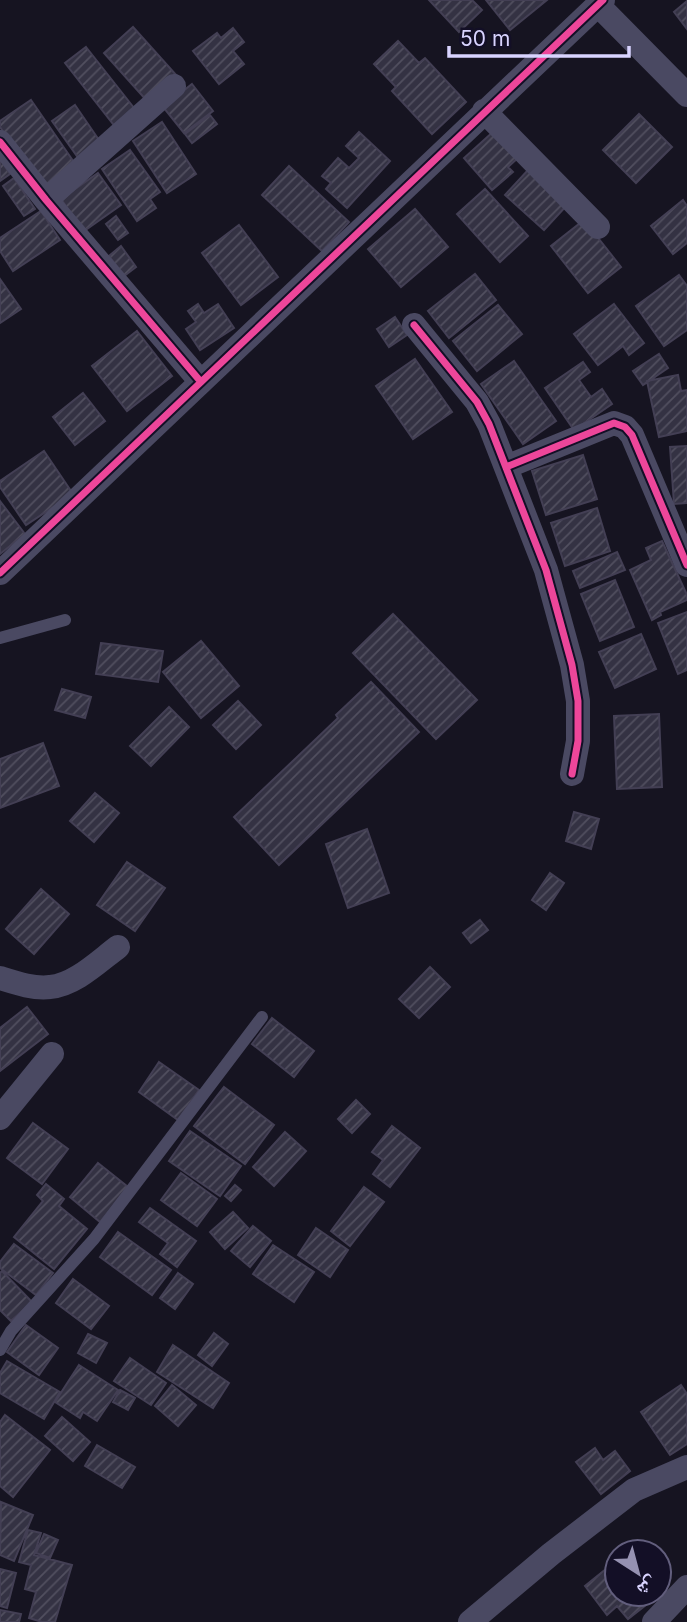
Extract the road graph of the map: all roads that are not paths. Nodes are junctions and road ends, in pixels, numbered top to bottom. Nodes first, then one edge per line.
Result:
1 (600, 3) edge
2 (174, 86) dead end
3 (687, 95) edge
4 (484, 111) junction
5 (0, 142) edge
6 (46, 200) junction
7 (598, 227) dead end
8 (414, 325) dead end
9 (201, 383) junction
10 (506, 467) junction
11 (687, 565) edge
12 (0, 573) edge
13 (65, 620) dead end
14 (0, 638) edge
15 (572, 774) dead end
16 (118, 947) dead end
17 (0, 978) edge
18 (262, 1017) dead end
19 (52, 1054) dead end
20 (0, 1118) edge
21 (0, 1350) edge
22 (687, 1467) edge
23 (687, 1587) edge
24 (470, 1622) edge
25 (654, 1622) edge

1 - 3 street
1 - 4 street
2 - 6 street
4 - 7 street
4 - 9 street
5 - 6 street
6 - 9 street
8 - 10 street
9 - 12 street
10 - 11 street
10 - 15 street
13 - 14 lane
16 - 17 street
18 - 21 lane
19 - 20 street
22 - 24 street
23 - 25 street

